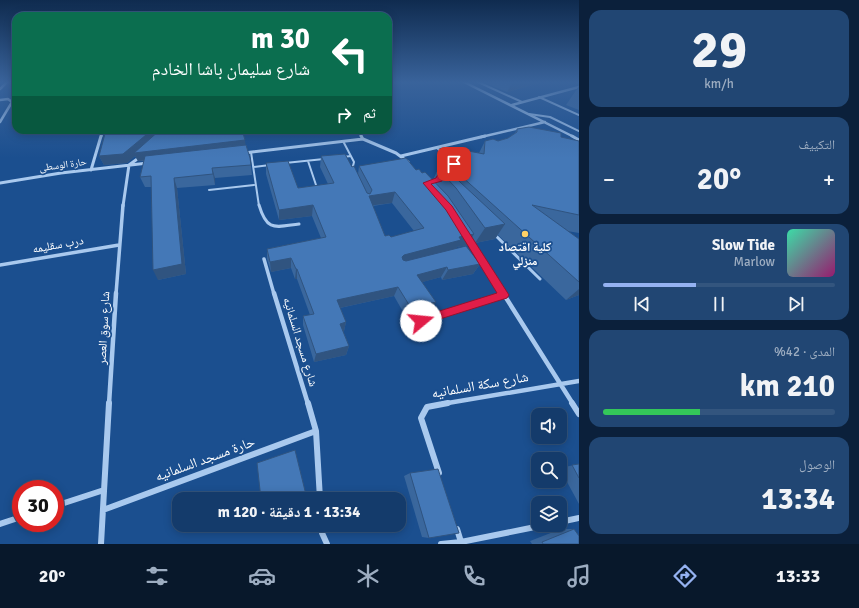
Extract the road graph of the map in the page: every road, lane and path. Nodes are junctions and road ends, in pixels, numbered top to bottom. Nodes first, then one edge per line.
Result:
1 (9, 107) edge
2 (517, 107) edge
3 (562, 107) edge
4 (529, 114) junction
5 (579, 115) edge
6 (0, 122) edge
7 (545, 122) junction
8 (579, 131) edge
9 (102, 134) edge
10 (360, 134) edge
11 (363, 139) junction
12 (579, 140) edge
13 (344, 141) junction
14 (437, 148) junction
15 (145, 152) edge
16 (251, 152) junction
17 (236, 154) edge
18 (351, 156) junction
19 (402, 156) junction
20 (330, 158) edge
21 (337, 158) edge
22 (308, 161) junction
23 (152, 163) edge
24 (276, 164) edge
25 (284, 164) edge
26 (129, 165) junction
27 (411, 165) edge
28 (253, 167) junction
29 (452, 167) edge
30 (91, 170) junction
31 (355, 177) edge
32 (0, 183) edge
33 (254, 185) junction
34 (317, 188) edge
35 (209, 190) dead end
36 (299, 224) dead end
37 (490, 231) edge
38 (466, 235) edge
39 (119, 244) junction
40 (474, 249) junction
41 (467, 251) edge
42 (264, 259) dead end
43 (0, 265) edge
44 (540, 279) dead end
45 (504, 295) junction
46 (421, 321) dead end
47 (579, 381) edge
48 (561, 384) junction
49 (579, 414) edge
50 (316, 430) junction
51 (440, 477) edge
52 (104, 490) junction
53 (320, 492) edge
54 (64, 503) edge
55 (103, 510) junction
56 (579, 518) edge
57 (12, 520) edge
58 (454, 521) edge
59 (567, 521) edge
60 (0, 524) edge
61 (531, 528) edge
62 (322, 532) edge
63 (461, 542) junction
64 (101, 544) edge
65 (327, 544) edge
66 (441, 544) edge

1 - 6 street
2 - 4 street
3 - 5 lane
4 - 7 street
4 - 8 lane
7 - 12 street
7 - 14 street
9 - 30 street
10 - 11 street
11 - 13 street
11 - 19 street
13 - 16 street
13 - 18 lane
14 - 19 street
14 - 29 lane
15 - 26 street
16 - 17 street
16 - 28 lane
18 - 21 lane
18 - 31 lane
19 - 27 street
20 - 22 lane
22 - 25 lane
22 - 34 lane
23 - 26 street, حارة الوسطى
24 - 28 lane
26 - 30 street, حارة الوسطى
26 - 39 street, شارع سوق العصر
28 - 33 lane
30 - 32 street, حارة الوسطى
33 - 35 lane
33 - 36 lane
37 - 44 lane
38 - 40 street
39 - 43 street, درب سقليمه
39 - 52 street, شارع سوق العصر
40 - 41 street
40 - 45 street
42 - 50 street, شارع مسجد السلمانيه
45 - 46 street
45 - 48 street
47 - 48 street
48 - 49 street
48 - 51 street, شارع سكة السلمانيه
50 - 53 street, شارع مسجد السلمانيه
50 - 55 street, حارة مسجد السلمانيه
52 - 54 street
52 - 55 street, شارع سوق العصر
55 - 64 street, شارع سوق العصر
56 - 59 street
57 - 60 street
58 - 63 street
61 - 63 street
62 - 65 street
63 - 66 street

